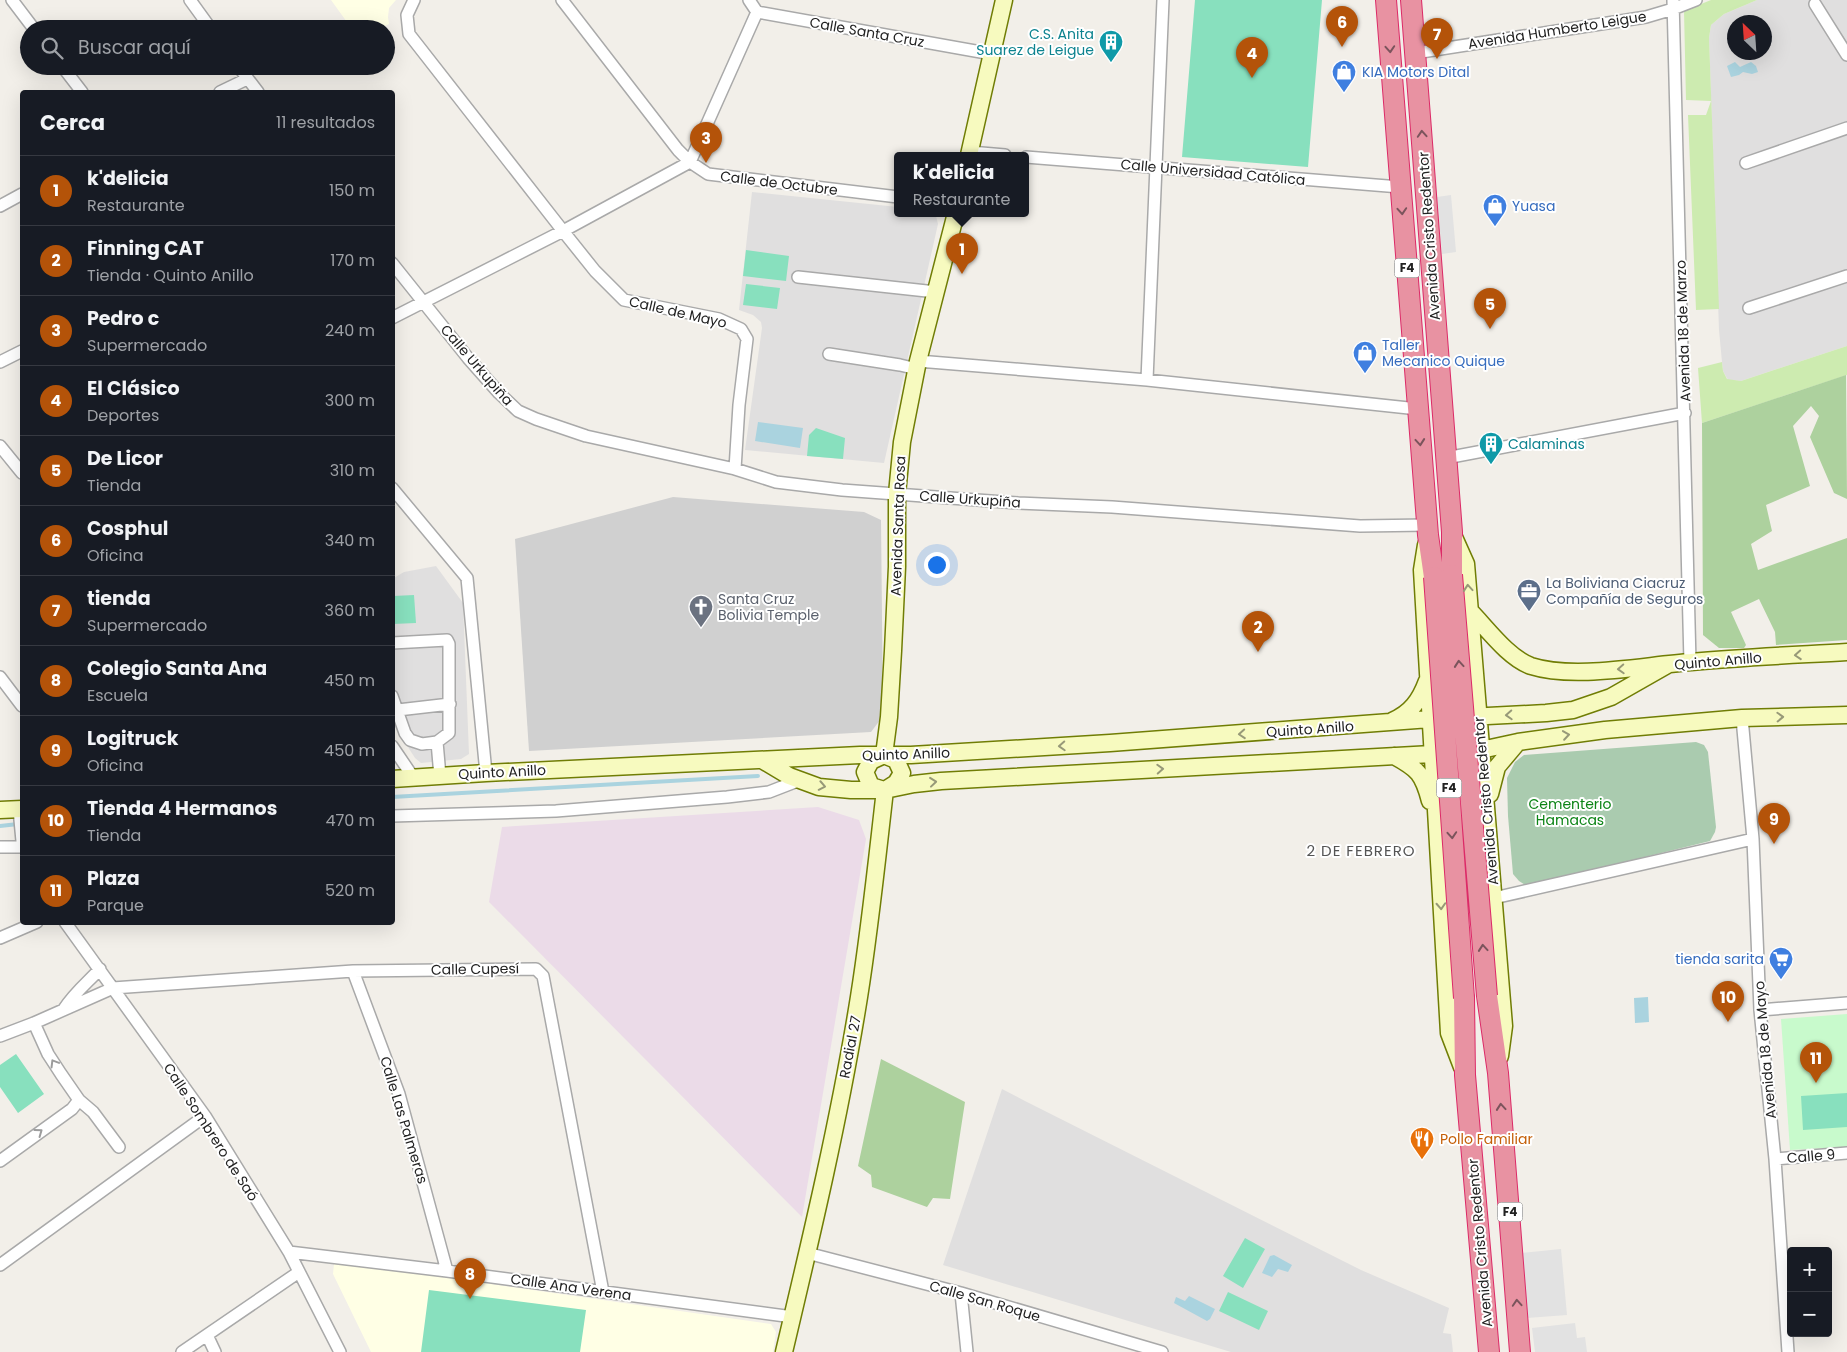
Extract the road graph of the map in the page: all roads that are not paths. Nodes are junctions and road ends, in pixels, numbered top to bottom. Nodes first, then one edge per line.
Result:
1 (12, 0) edge
2 (190, 0) edge
3 (414, 0) edge
4 (562, 0) edge
5 (749, 0) edge
6 (1004, 0) edge
7 (1163, 0) edge
8 (1386, 0) edge
9 (1412, 0) edge
10 (1696, 0) edge
11 (1815, 4) dead end
12 (1673, 5) edge
13 (757, 12) junction
14 (27, 20) edge
15 (204, 20) edge
16 (1415, 53) junction
17 (992, 54) junction
18 (1847, 55) edge
19 (69, 75) edge
20 (244, 75) edge
21 (247, 79) junction
22 (80, 90) edge
23 (224, 90) edge
24 (256, 90) edge
25 (1847, 128) edge
26 (969, 152) edge
27 (1029, 157) edge
28 (690, 162) junction
29 (1746, 164) dead end
30 (1155, 167) junction
31 (1400, 187) junction
32 (20, 195) edge
33 (894, 197) edge
34 (0, 206) edge
35 (955, 217) edge
36 (563, 231) junction
37 (395, 267) edge
38 (1847, 276) edge
39 (798, 277) dead end
40 (936, 292) junction
41 (424, 302) junction
42 (1749, 308) dead end
43 (395, 316) edge
44 (20, 352) edge
45 (829, 354) dead end
46 (0, 362) edge
47 (918, 365) junction
48 (1147, 380) junction
49 (1418, 409) junction
50 (1685, 413) junction
51 (0, 446) edge
52 (1446, 458) junction
53 (735, 469) junction
54 (20, 471) edge
55 (395, 492) edge
56 (897, 494) junction
57 (1427, 530) junction
58 (1452, 532) junction
59 (1443, 576) junction
60 (1470, 610) junction
61 (395, 643) edge
62 (1847, 652) edge
63 (1690, 662) junction
64 (1669, 664) junction
65 (1475, 671) junction
66 (1428, 676) junction
67 (0, 677) edge
68 (20, 703) edge
69 (395, 703) edge
70 (450, 704) junction
71 (398, 710) junction
72 (1847, 715) edge
73 (1479, 717) junction
74 (1742, 718) junction
75 (1430, 719) junction
76 (1389, 723) junction
77 (437, 742) junction
78 (1518, 742) junction
79 (395, 750) edge
80 (1481, 750) junction
81 (1432, 754) junction
82 (884, 755) junction
83 (1393, 756) junction
84 (762, 760) junction
85 (486, 773) junction
86 (440, 776) junction
87 (413, 777) junction
88 (395, 779) edge
89 (800, 780) junction
90 (885, 790) junction
91 (0, 810) edge
92 (20, 810) edge
93 (395, 816) edge
94 (1486, 816) junction
95 (1436, 822) junction
96 (1753, 839) junction
97 (20, 842) edge
98 (0, 847) edge
99 (1494, 898) junction
100 (30, 925) edge
101 (67, 925) edge
102 (0, 938) edge
103 (100, 969) junction
104 (353, 971) junction
105 (113, 988) junction
106 (1847, 1004) edge
107 (63, 1010) junction
108 (1760, 1010) junction
109 (34, 1023) junction
110 (0, 1036) edge
111 (1498, 1073) junction
112 (1465, 1075) junction
113 (79, 1100) junction
114 (204, 1116) junction
115 (118, 1147) dead end
116 (1847, 1153) edge
117 (1775, 1159) junction
118 (0, 1161) edge
119 (289, 1252) junction
120 (807, 1253) junction
121 (0, 1265) edge
122 (447, 1271) junction
123 (299, 1272) junction
124 (603, 1292) junction
125 (961, 1293) junction
126 (792, 1317) junction
127 (206, 1335) junction
128 (182, 1352) edge
129 (215, 1352) edge
130 (340, 1352) edge
131 (784, 1352) edge
132 (967, 1352) edge
133 (1161, 1352) edge
134 (1489, 1352) edge
135 (1520, 1352) edge
136 (1788, 1352) edge

1 - 14 street
2 - 15 street
3 - 36 street, Calle de Mayo
4 - 28 street, Calle de Octubre
5 - 13 street
6 - 17 street
7 - 30 street
8 -> 31 highway, Avenida Cristo Redentor / F4
9 - 16 highway, Avenida Cristo Redentor / F4
10 - 12 street, Avenida Humberto Leigue
11 - 18 street
12 - 16 street, Avenida Humberto Leigue
12 - 50 street, Avenida 18 de Marzo
13 - 17 street, Calle Santa Cruz
13 - 28 street
52 -> 16 highway, Avenida Cristo Redentor / F4
17 - 26 street
19 - 22 street
20 - 21 street
21 - 23 street
21 - 24 street
25 - 29 street
27 - 30 street, Calle Universidad Católica
28 - 33 street, Calle de Octubre
28 - 36 street
30 - 31 street, Calle Universidad Católica
30 - 48 street
31 -> 49 highway, Avenida Cristo Redentor / F4
32 - 34 street
35 - 40 street, Avenida Santa Rosa
36 - 41 street
36 - 53 street, Calle de Mayo
37 - 41 street, Calle Urkupiña
38 - 42 street
39 - 40 street
40 - 47 street, Avenida Santa Rosa
41 - 43 street
41 - 53 street, Calle Urkupiña
44 - 46 street
45 - 47 street
47 - 48 street
47 - 56 street, Avenida Santa Rosa
48 - 49 street
49 -> 57 highway, Avenida Cristo Redentor / F4
50 - 52 street
50 - 63 street, Avenida 18 de Marzo
51 - 54 street
52 - 58 highway, Avenida Cristo Redentor / F4
53 - 56 street, Calle Urkupiña
55 - 85 street
56 - 57 street, Calle Urkupiña
56 - 82 street, Avenida Santa Rosa
57 - 59 highway, Avenida Cristo Redentor / F4
57 - 66 street, Avenida Cristo Redentor
58 - 59 highway, Avenida Cristo Redentor / F4
60 -> 58 street, Avenida Cristo Redentor
111 -> 59 highway, Avenida Cristo Redentor / F4, bridge
59 -> 112 highway, Avenida Cristo Redentor / F4, bridge
64 -> 60 street
60 - 65 street, Avenida Cristo Redentor
61 - 70 street
62 -> 63 street, Quinto Anillo
63 - 64 street, Quinto Anillo
64 -> 73 street, Quinto Anillo
65 - 66 street
65 - 73 street, Avenida Cristo Redentor
66 - 75 street, Avenida Cristo Redentor
66 - 76 street
67 - 68 street
69 - 71 street
70 - 71 street
70 - 77 street
71 - 77 street
74 -> 72 street, Quinto Anillo
73 - 75 street, Quinto Anillo
73 - 80 street, Avenida Cristo Redentor
78 -> 74 street, Quinto Anillo
74 - 96 street, Avenida 18 de Mayo
75 - 76 street, Quinto Anillo
75 - 81 street, Avenida Cristo Redentor
76 -> 82 street, Quinto Anillo
77 - 86 street
78 - 80 street, Quinto Anillo
78 - 94 street
79 - 87 street
80 - 81 street, Quinto Anillo
80 - 94 street, Avenida Cristo Redentor
81 - 83 street, Quinto Anillo
81 - 95 street, Avenida Cristo Redentor
82 - 84 street, Quinto Anillo
82 - 90 street
82 - 90 street
90 -> 83 street, Quinto Anillo
83 - 95 street
84 - 85 street, Quinto Anillo
84 - 89 street, Quinto Anillo
85 - 86 street, Quinto Anillo
86 - 87 street, Quinto Anillo
87 - 88 street, Quinto Anillo
89 -> 90 street, Quinto Anillo
89 - 93 street
90 - 120 street, Radial 27
91 - 92 street
94 - 95 street
94 - 99 street, Avenida Cristo Redentor
95 -> 112 street, Avenida Cristo Redentor
96 - 99 street
96 - 108 street, Avenida 18 de Mayo
97 - 98 street
99 - 111 street, Avenida Cristo Redentor
100 - 102 street
101 - 103 street, Calle Sombrero de Saó
103 - 105 street, Calle Sombrero de Saó
103 - 107 street
104 - 105 street, Calle Cupesí
104 - 122 street, Calle Las Palmeras
104 - 124 street, Calle Cupesí
105 - 107 street, Calle Cupesí
105 - 114 street, Calle Sombrero de Saó
106 - 108 street
107 - 109 street, Calle Cupesí
108 - 117 street, Avenida 18 de Mayo
109 - 110 street, Calle Cupesí
113 -> 109 street
135 -> 111 highway, Avenida Cristo Redentor / F4
112 - 134 highway, Avenida Cristo Redentor / F4
113 - 115 street
118 -> 113 street
114 - 119 street, Calle Sombrero de Saó
114 - 121 street
116 - 117 street, Calle 9
117 - 136 street, Avenida 18 de Mayo
119 - 122 street, Calle Ana Verena
119 - 123 street, Calle Sombrero de Saó
120 - 125 street, Calle San Roque
120 - 126 street, Radial 27
122 - 124 street, Calle Ana Verena
123 - 127 street
123 - 130 street, Calle Sombrero de Saó
124 - 126 street, Calle Ana Verena
125 - 132 street
125 - 133 street, Calle San Roque
126 - 131 street, Radial 27
127 - 128 street
127 - 129 street

